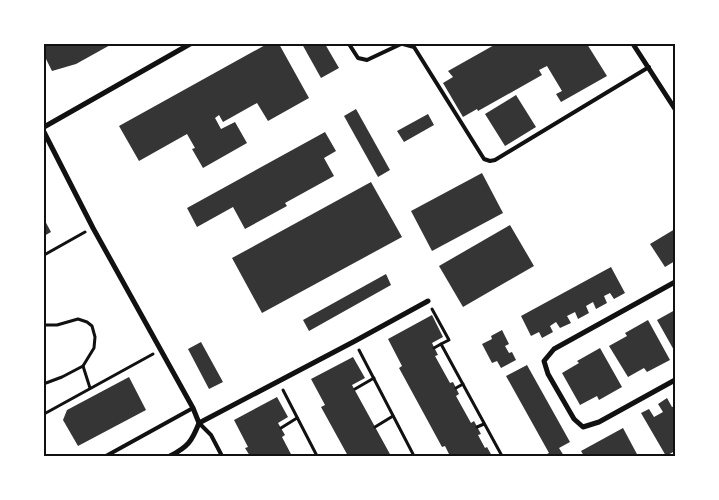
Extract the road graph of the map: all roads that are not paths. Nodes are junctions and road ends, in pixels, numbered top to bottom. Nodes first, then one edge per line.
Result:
1 (190, 44) edge
2 (350, 44) edge
3 (402, 44) edge
4 (633, 44) edge
5 (649, 67) junction
6 (675, 109) edge
7 (44, 127) edge
8 (44, 132) edge
9 (675, 282) edge
10 (428, 301) road end
11 (675, 380) edge
12 (193, 408) junction
13 (199, 423) junction
14 (106, 456) edge
15 (170, 456) edge
16 (222, 456) edge

1 - 7 street
2 - 3 lane
3 - 5 lane
4 - 5 street
5 - 6 street
8 - 12 street
9 - 11 street
10 - 13 street
12 - 13 street
12 - 14 lane
13 - 15 street
13 - 16 lane

